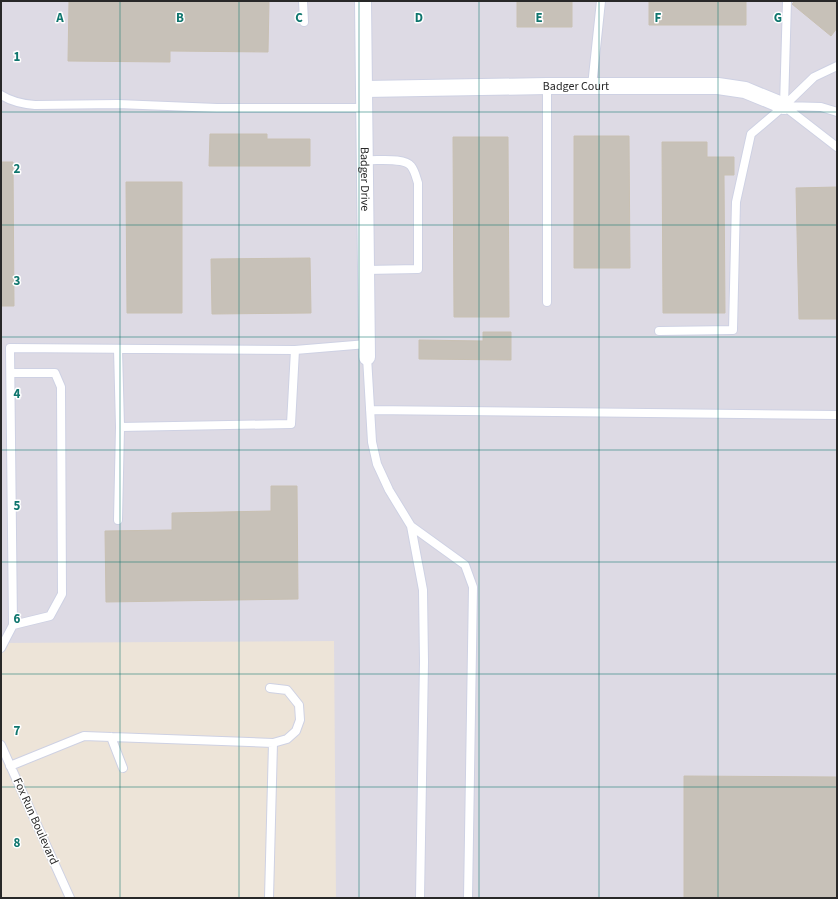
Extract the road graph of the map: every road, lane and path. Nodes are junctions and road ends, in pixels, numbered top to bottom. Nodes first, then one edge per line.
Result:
1 (303, 1) edge
2 (363, 1) edge
3 (601, 1) edge
4 (788, 1) edge
5 (304, 22) dead end
6 (837, 66) edge
7 (547, 86) junction
8 (592, 86) junction
9 (365, 89) junction
10 (1, 95) edge
11 (784, 106) junction
12 (365, 108) junction
13 (837, 112) edge
14 (837, 147) edge
15 (365, 160) junction
16 (366, 270) junction
17 (547, 302) dead end
18 (659, 331) dead end
19 (118, 349) junction
20 (295, 350) junction
21 (367, 351) junction
22 (11, 373) junction
23 (370, 410) junction
24 (837, 415) edge
25 (120, 427) junction
26 (118, 520) dead end
27 (411, 526) junction
28 (12, 625) junction
29 (1, 648) edge
30 (270, 688) dead end
31 (111, 737) junction
32 (273, 743) junction
33 (1, 745) edge
34 (10, 766) junction
35 (123, 768) dead end
36 (70, 898) edge
37 (269, 898) edge
38 (420, 898) edge
39 (468, 898) edge

1 - 5 lane
2 - 9 street, Badger Drive
3 - 8 lane
4 - 11 lane
6 - 11 lane
7 - 8 street, Badger Court
7 - 9 street, Badger Court
7 - 17 lane
8 - 11 street, Badger Court
9 - 12 street, Badger Drive
10 - 12 lane
11 - 13 lane
11 - 14 lane
11 - 18 lane
12 - 15 street, Badger Drive
15 - 16 street, Badger Drive
15 - 16 lane
16 - 21 street, Badger Drive
19 - 20 lane
19 - 22 lane
19 - 25 lane
20 - 21 lane
20 - 25 lane
21 - 23 lane
22 - 28 lane
22 - 28 lane
23 - 24 lane
23 - 27 lane
25 - 26 lane
27 - 38 lane
27 - 39 lane
28 - 29 lane
30 - 32 lane
31 - 32 lane
31 - 34 lane
31 - 35 lane
32 - 37 lane
33 - 34 lane, Fox Run Boulevard
34 - 36 lane, Fox Run Boulevard

